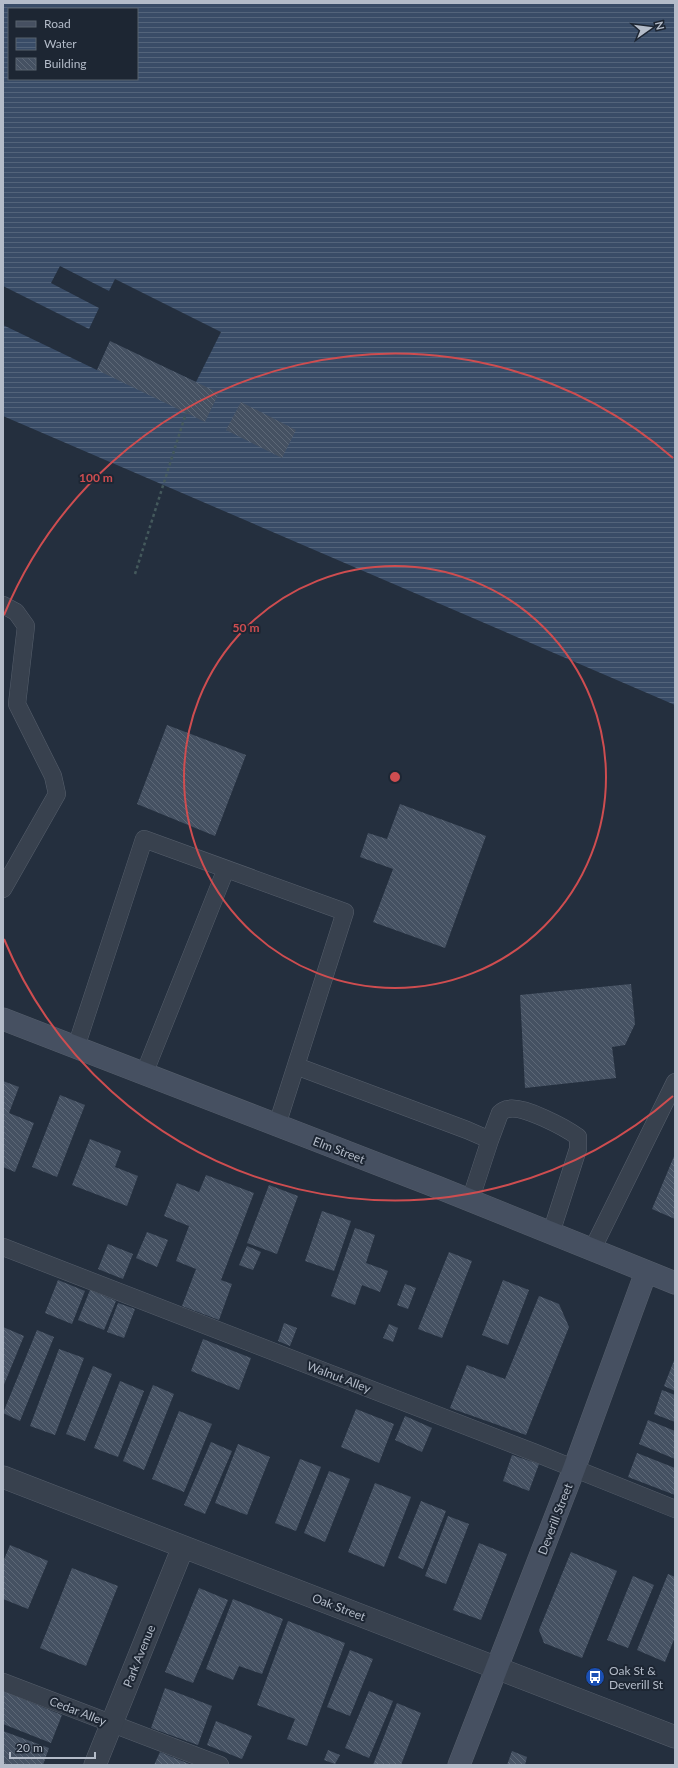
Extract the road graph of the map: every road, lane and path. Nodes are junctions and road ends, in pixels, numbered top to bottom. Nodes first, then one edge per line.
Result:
1 (186, 413) dead end
2 (135, 574) dead end
3 (3, 606) edge
4 (226, 869) junction
5 (3, 889) edge
6 (3, 1019) edge
7 (76, 1047) junction
8 (296, 1066) junction
9 (144, 1074) junction
10 (675, 1082) edge
11 (277, 1125) junction
12 (490, 1140) junction
13 (470, 1201) junction
14 (551, 1233) junction
15 (3, 1247) edge
16 (592, 1250) junction
17 (646, 1272) junction
18 (675, 1283) edge
19 (574, 1469) junction
20 (3, 1477) edge
21 (675, 1510) edge
22 (183, 1547) junction
23 (497, 1669) junction
24 (3, 1682) edge
25 (111, 1723) junction
26 (675, 1736) edge
27 (95, 1765) edge
28 (220, 1765) edge
29 (459, 1765) edge

1 - 2 path
3 - 5 lane
4 - 7 lane
4 - 8 lane
4 - 9 lane
6 - 7 main road, Elm Street
7 - 9 main road, Elm Street
8 - 11 lane
8 - 12 lane
9 - 11 main road, Elm Street
10 - 16 lane
11 - 13 main road, Elm Street
12 - 13 lane
12 - 14 lane
13 - 14 main road, Elm Street
14 - 16 main road, Elm Street
15 - 19 lane, Walnut Alley
16 - 17 main road, Elm Street
17 - 18 main road, Elm Street
17 - 19 main road, Deverill Street
19 - 21 lane, Walnut Alley
19 - 23 main road, Deverill Street
20 - 22 street, Oak Street
22 - 23 street, Oak Street
22 - 25 street, Park Avenue
23 - 26 street, Oak Street
23 - 29 main road, Deverill Street
24 - 25 lane, Cedar Alley
25 - 27 street, Park Avenue
25 - 28 lane, Cedar Alley

